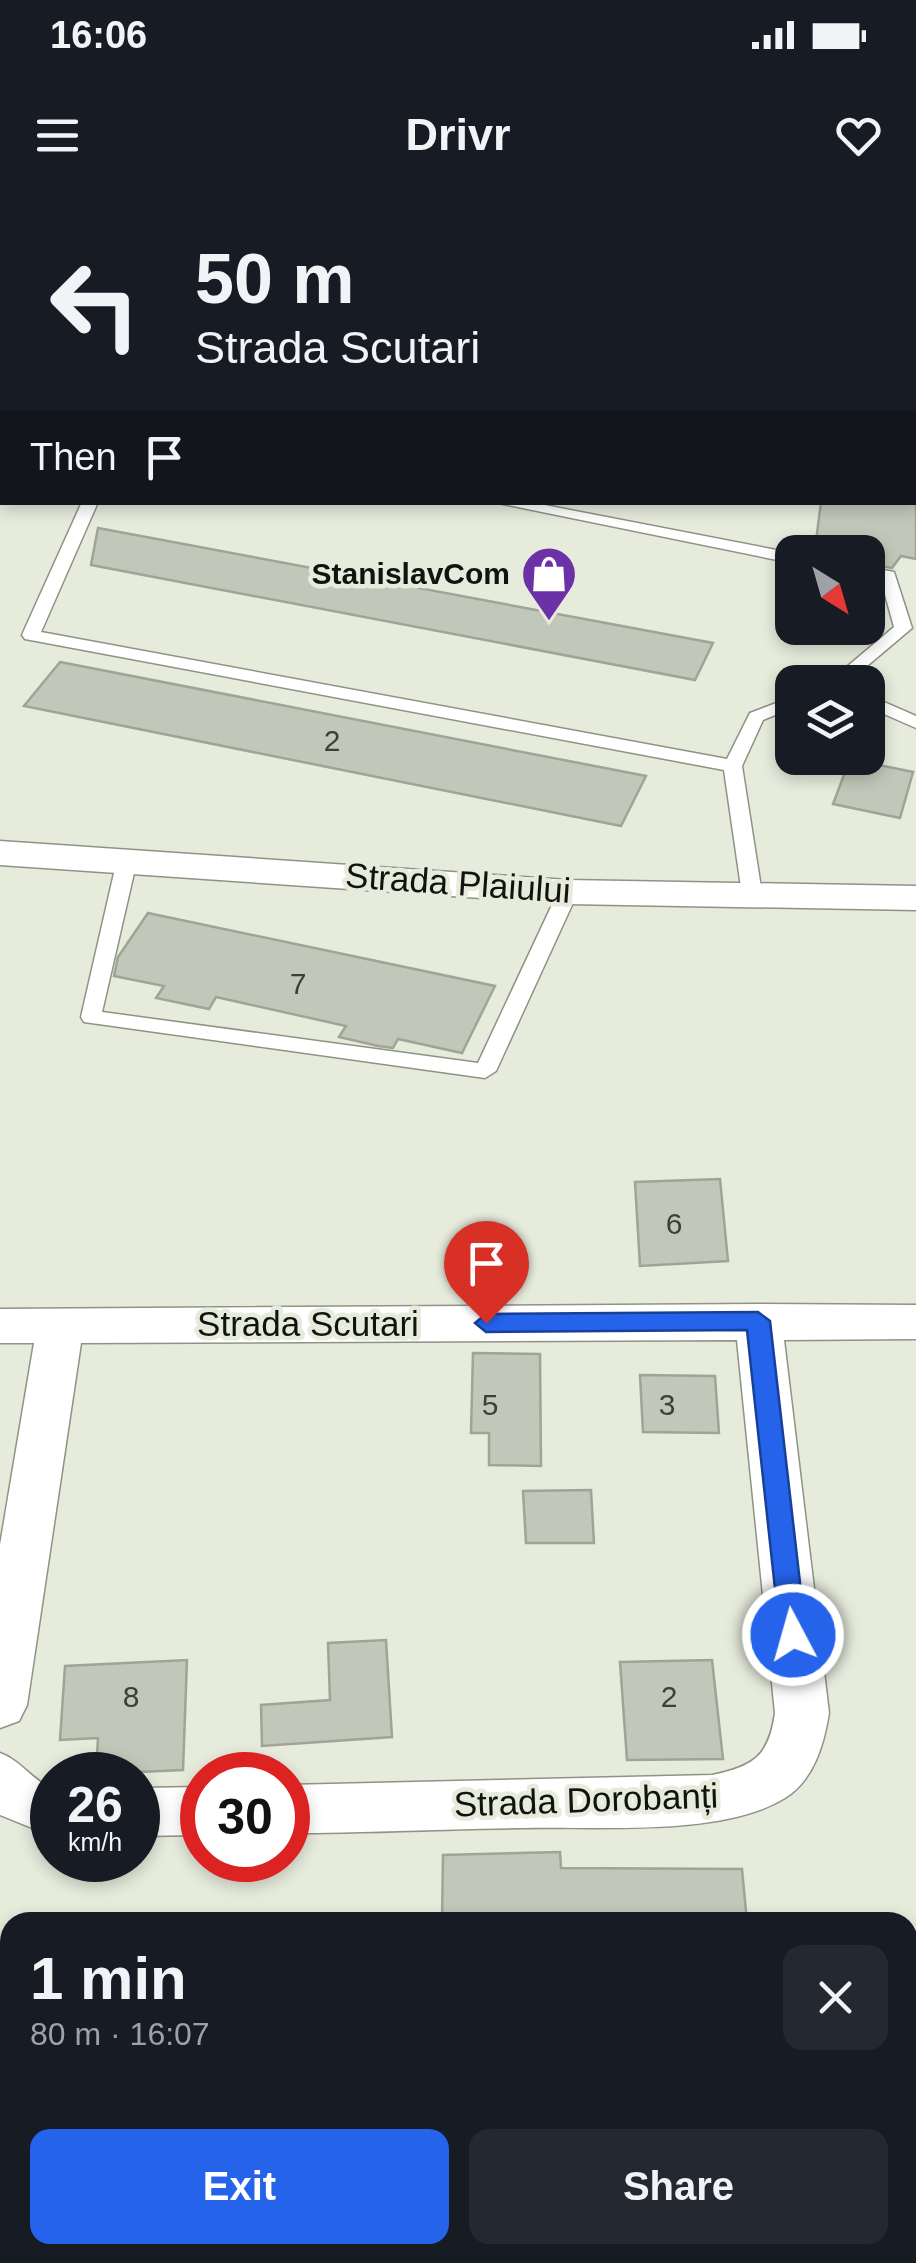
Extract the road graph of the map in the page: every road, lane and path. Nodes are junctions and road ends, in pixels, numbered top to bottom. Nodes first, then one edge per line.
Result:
1 (89, 505) edge
2 (517, 505) edge
3 (775, 555) edge
4 (885, 575) edge
5 (885, 643) edge
6 (883, 645) edge
7 (858, 665) edge
8 (885, 708) edge
9 (775, 709) edge
10 (916, 724) edge
11 (734, 766) junction
12 (0, 853) edge
13 (127, 860) junction
14 (568, 892) junction
15 (752, 894) junction
16 (916, 898) edge
17 (758, 1321) junction
18 (916, 1322) edge
19 (60, 1325) junction
20 (0, 1326) edge
21 (0, 1705) edge
22 (0, 1776) edge
23 (30, 1805) edge
24 (310, 1808) edge

1 - 11 lane
2 - 3 lane
4 - 5 lane
6 - 7 lane
8 - 10 lane
9 - 11 lane
11 - 15 lane
12 - 13 street, Strada Plaiului
13 - 14 street, Strada Plaiului
13 - 14 lane
14 - 15 street, Strada Plaiului
15 - 16 street, Strada Plaiului
17 - 18 street, Strada Scutari
17 - 19 street, Strada Scutari
17 - 24 street, Strada Dorobanți
19 - 20 street, Strada Scutari
19 - 21 street
22 - 23 street

